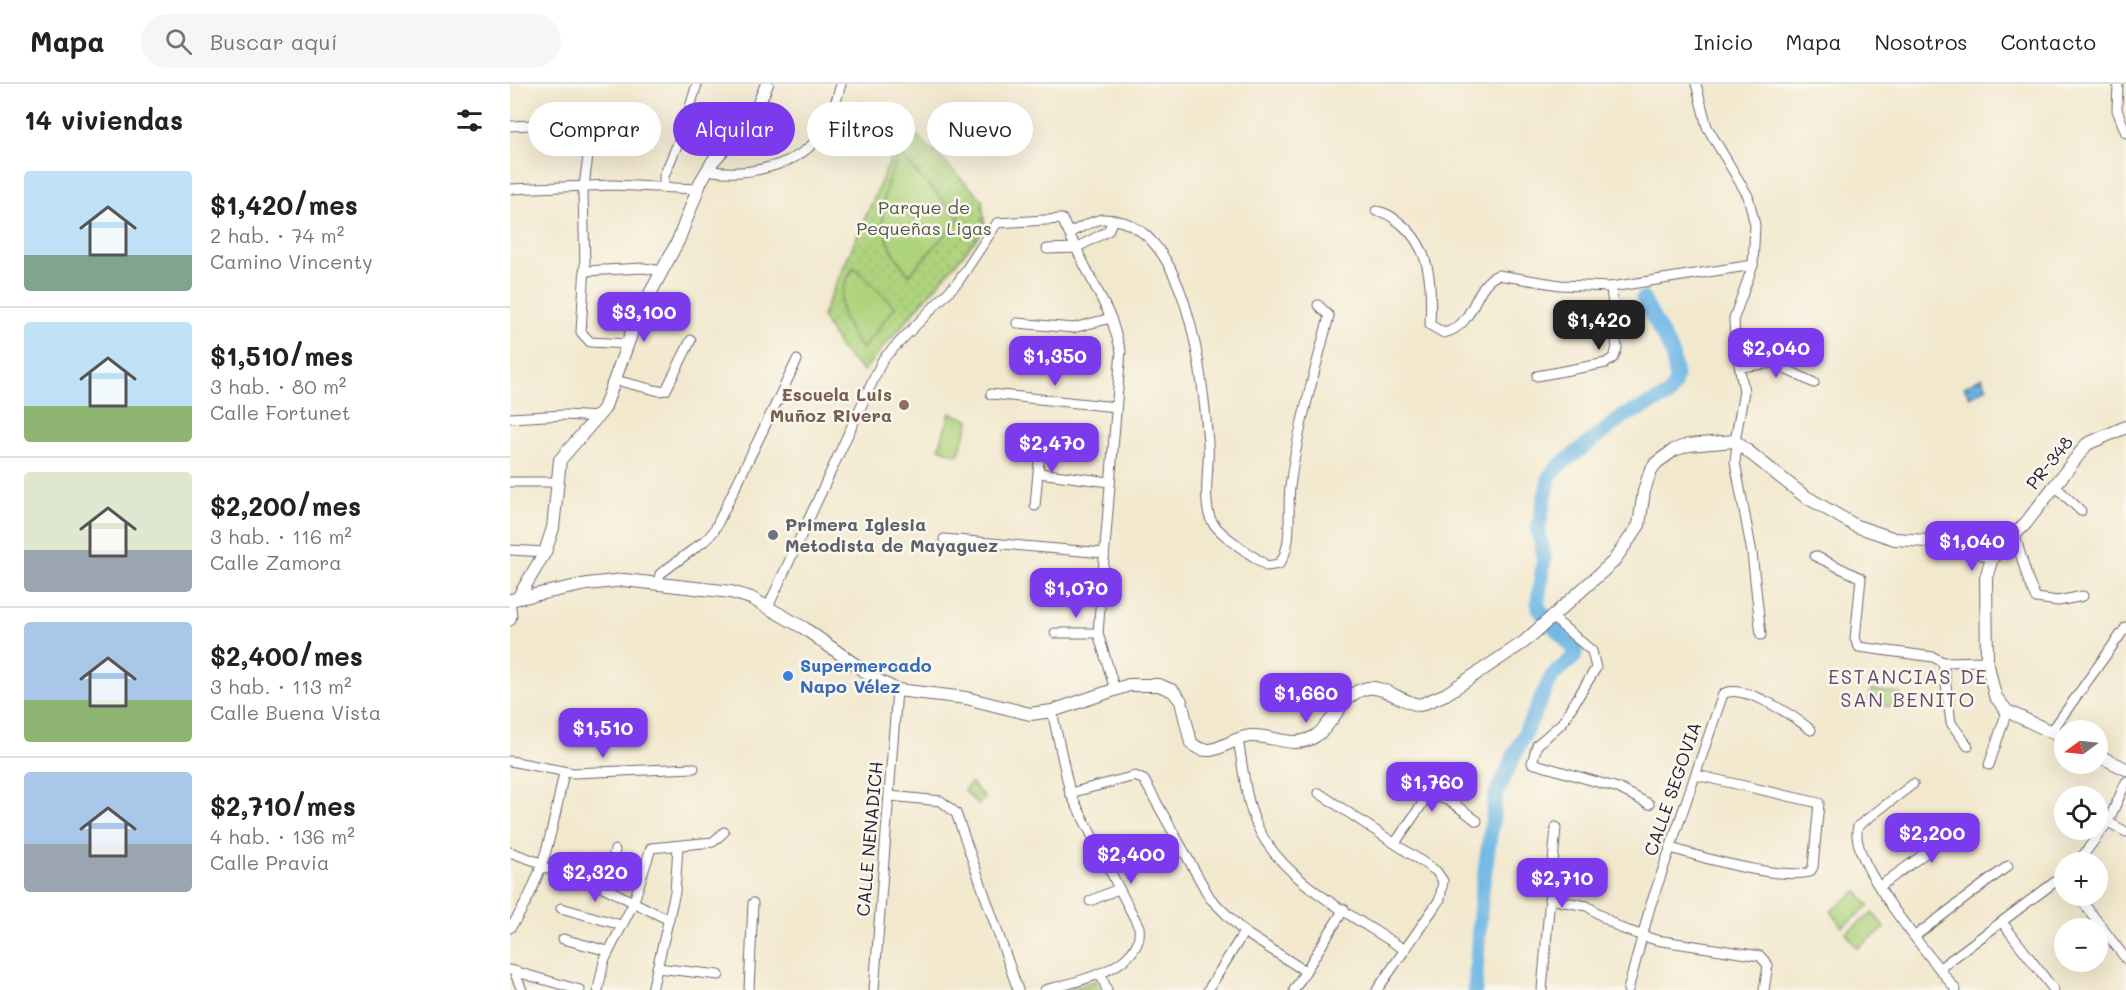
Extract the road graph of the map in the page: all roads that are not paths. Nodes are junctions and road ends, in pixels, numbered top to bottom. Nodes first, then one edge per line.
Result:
1 (697, 84) edge
2 (767, 84) edge
3 (841, 84) edge
4 (1696, 84) edge
5 (2118, 84) edge
6 (528, 125) edge
7 (510, 126) edge
8 (2126, 133) edge
9 (588, 156) edge
10 (708, 170) junction
11 (664, 186) junction
12 (584, 187) junction
13 (510, 189) edge
14 (697, 189) junction
15 (1376, 211) dead end
16 (1112, 222) junction
17 (1069, 233) junction
18 (1076, 248) junction
19 (1047, 249) dead end
20 (1753, 265) junction
21 (584, 271) junction
22 (662, 271) junction
23 (1611, 287) junction
24 (1318, 305) dead end
25 (1111, 318) junction
26 (1017, 323) dead end
27 (691, 340) dead end
28 (628, 344) junction
29 (797, 360) dead end
30 (1740, 366) junction
31 (1537, 376) dead end
32 (615, 380) junction
33 (1814, 383) dead end
34 (991, 394) dead end
35 (1116, 407) junction
36 (599, 417) junction
37 (510, 418) edge
38 (2126, 427) edge
39 (1041, 439) dead end
40 (1736, 442) junction
41 (1039, 473) junction
42 (510, 482) edge
43 (556, 482) junction
44 (1110, 482) junction
45 (2055, 486) junction
46 (1035, 506) dead end
47 (2081, 511) dead end
48 (2015, 536) junction
49 (944, 539) dead end
50 (510, 550) edge
51 (545, 552) junction
52 (1104, 553) junction
53 (1815, 556) dead end
54 (1992, 558) junction
55 (658, 582) junction
56 (2084, 596) dead end
57 (514, 599) edge
58 (768, 607) junction
59 (1553, 618) junction
60 (510, 621) edge
61 (2126, 627) edge
62 (1055, 633) dead end
63 (1098, 633) junction
64 (1761, 635) dead end
65 (1987, 661) junction
66 (1943, 663) junction
67 (897, 690) junction
68 (1115, 690) junction
69 (1052, 711) junction
70 (2007, 711) junction
71 (1811, 730) dead end
72 (2051, 732) junction
73 (2054, 733) edge
74 (1238, 740) junction
75 (1968, 746) dead end
76 (2108, 760) edge
77 (510, 762) edge
78 (1989, 765) dead end
79 (694, 768) dead end
80 (2126, 769) edge
81 (564, 772) junction
82 (1696, 775) junction
83 (2126, 782) edge
84 (1913, 784) dead end
85 (1070, 793) junction
86 (1319, 793) dead end
87 (890, 796) junction
88 (1649, 804) dead end
89 (1972, 819) dead end
90 (1478, 821) dead end
91 (2108, 822) joint
92 (1556, 826) dead end
93 (724, 832) dead end
94 (2126, 832) edge
95 (1395, 843) junction
96 (678, 847) junction
97 (1671, 848) junction
98 (615, 850) dead end
99 (510, 852) edge
100 (540, 865) junction
101 (2008, 866) dead end
102 (2054, 883) edge
103 (1879, 887) junction
104 (604, 888) junction
105 (1118, 889) junction
106 (1549, 899) junction
107 (1090, 901) dead end
108 (753, 903) dead end
109 (633, 904) junction
110 (2086, 906) edge
111 (561, 908) dead end
112 (1344, 909) junction
113 (669, 920) junction
114 (2002, 922) junction
115 (621, 925) junction
116 (510, 928) edge
117 (1244, 932) junction
118 (1641, 936) junction
119 (1915, 936) junction
120 (563, 939) dead end
121 (1405, 950) junction
122 (608, 951) junction
123 (2126, 959) edge
124 (657, 968) junction
125 (1940, 968) junction
126 (512, 970) edge
127 (1305, 971) junction
128 (1100, 973) junction
129 (719, 975) dead end
130 (522, 990) edge
131 (580, 990) edge
132 (598, 990) edge
133 (652, 990) edge
134 (748, 990) edge
135 (874, 990) edge
136 (1018, 990) edge
137 (1045, 990) edge
138 (1107, 990) edge
139 (1208, 990) edge
140 (1294, 990) edge
141 (1377, 990) edge
142 (1542, 990) edge
143 (1628, 990) edge
144 (1764, 990) edge
145 (1956, 990) edge
146 (2054, 990) edge

1 - 11 street
2 - 10 street
3 - 10 street
4 - 20 street
5 - 8 street
6 - 7 street
9 - 12 street
10 - 14 street
11 - 12 street
11 - 14 street
12 - 13 street
12 - 21 street
14 - 22 street
15 - 23 street
16 - 17 street
16 - 18 street
16 - 24 street
17 - 18 street
17 - 58 street
18 - 19 street
18 - 25 street
20 - 23 street
20 - 30 street
21 - 22 street
21 - 28 street
22 - 28 street
23 - 31 street
25 - 26 street
25 - 35 street
27 - 32 street
28 - 32 street
29 - 55 street
30 - 33 street
30 - 40 street
32 - 36 street
34 - 35 street
35 - 44 street
36 - 37 street
36 - 43 street
38 - 45 street, PR-348 / PR-348
39 - 41 street
40 - 54 street
40 - 59 street
40 - 64 street
41 - 44 street
41 - 46 street
42 - 43 street
43 - 51 street
44 - 52 street
45 - 47 street
45 - 48 street, PR-348 / PR-348
48 - 54 street, PR-348 / PR-348
48 - 56 street
49 - 52 street
50 - 51 street
51 - 57 street
52 - 63 street
53 - 66 street
54 - 65 street
55 - 57 street
55 - 58 street
57 - 60 street
58 - 67 street
59 - 74 street
59 - 88 street
61 - 72 street
62 - 63 street
63 - 68 street
65 - 66 street
65 - 70 street
66 - 75 street
67 - 69 street
67 - 87 street, CALLE NENADICH
68 - 69 street
68 - 74 street
69 - 85 street
70 - 72 street
70 - 78 street
71 - 82 street, CALLE SEGOVIA
72 - 73 street
74 - 112 street
76 - 80 street
77 - 81 street
79 - 81 street
81 - 100 street
82 - 97 street, CALLE SEGOVIA
82 - 97 street
83 - 91 street
84 - 103 street
85 - 105 street
85 - 117 street
86 - 95 street
87 - 135 street, CALLE NENADICH
87 - 136 street
89 - 103 street
90 - 95 street
91 - 94 street
92 - 106 street
93 - 96 street
95 - 121 street
96 - 109 street
96 - 113 street
97 - 118 street, CALLE SEGOVIA
98 - 104 street
99 - 100 street
100 - 104 street
100 - 116 street
101 - 119 street
102 - 114 street
103 - 119 street
104 - 109 street
105 - 107 street
105 - 128 street
106 - 118 street
106 - 142 street
108 - 134 street
109 - 113 street
109 - 115 street
110 - 123 street
111 - 115 street
112 - 121 street
112 - 127 street
113 - 124 street
114 - 125 street
114 - 146 street
115 - 122 street
117 - 127 street
117 - 139 street
118 - 143 street, CALLE SEGOVIA
118 - 144 street
119 - 125 street
120 - 122 street
121 - 141 street
122 - 132 street
124 - 129 street
124 - 133 street
125 - 145 street
126 - 130 street
126 - 131 street
127 - 140 street
128 - 137 street
128 - 138 street

